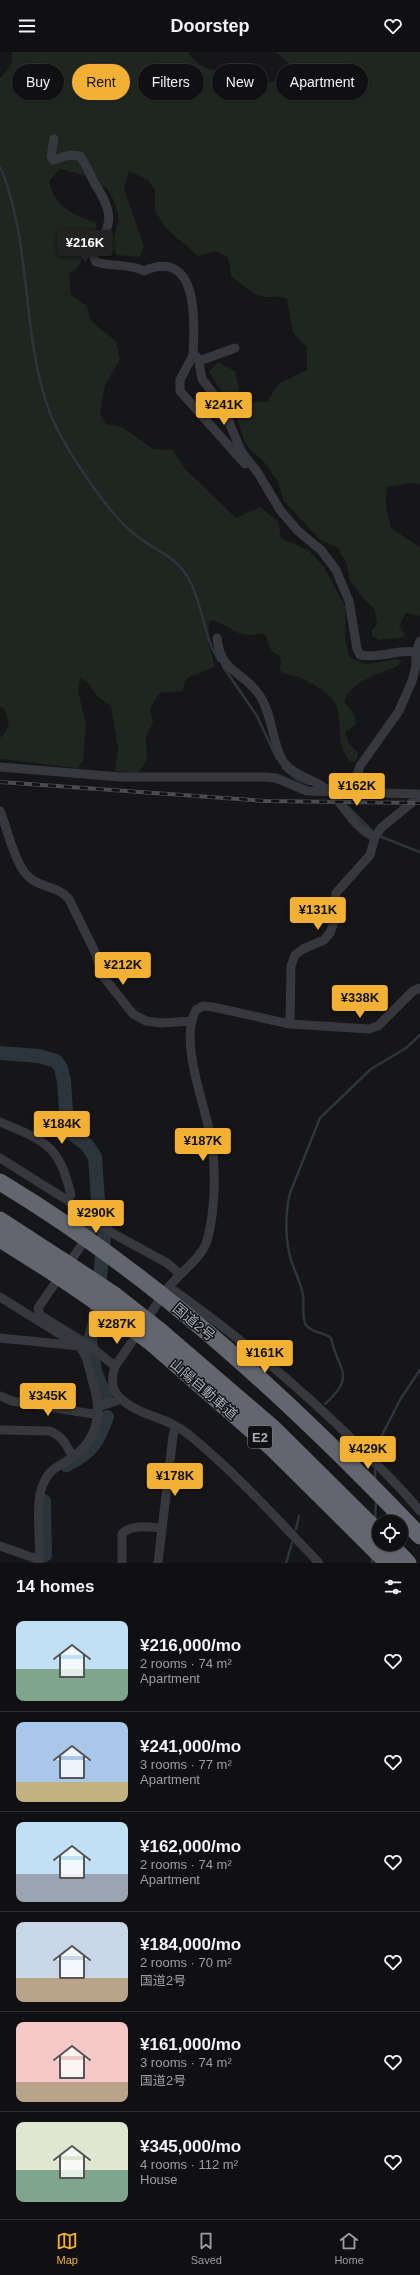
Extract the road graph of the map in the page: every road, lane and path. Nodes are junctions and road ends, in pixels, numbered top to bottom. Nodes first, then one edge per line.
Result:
1 (54, 139) dead end
2 (235, 348) dead end
3 (192, 355) junction
4 (202, 360) junction
5 (266, 485) junction
6 (216, 638) dead end
7 (420, 641) edge
8 (416, 652) junction
9 (0, 767) edge
10 (330, 791) junction
11 (351, 793) junction
12 (420, 795) edge
13 (0, 811) edge
14 (375, 837) junction
15 (419, 988) edge
16 (192, 1021) junction
17 (290, 1024) junction
18 (0, 1122) edge
19 (0, 1158) edge
20 (0, 1182) edge
21 (67, 1200) junction
22 (81, 1210) junction
23 (0, 1220) edge
24 (0, 1239) edge
25 (98, 1246) junction
26 (59, 1267) junction
27 (180, 1274) junction
28 (166, 1292) junction
29 (0, 1297) edge
30 (48, 1323) junction
31 (0, 1338) edge
32 (156, 1338) junction
33 (42, 1343) junction
34 (70, 1344) junction
35 (115, 1366) junction
36 (0, 1396) edge
37 (119, 1397) junction
38 (98, 1412) junction
39 (176, 1426) junction
40 (0, 1430) edge
41 (73, 1457) junction
42 (420, 1511) edge
43 (372, 1526) edge
44 (161, 1528) junction
45 (420, 1536) edge
46 (0, 1546) edge
47 (397, 1551) edge
48 (40, 1561) edge
49 (122, 1563) edge
50 (158, 1563) edge
51 (319, 1563) edge
52 (388, 1563) edge
53 (408, 1563) edge

1 - 3 street
2 - 4 street
3 - 4 street
3 - 5 street
4 - 5 street
5 - 8 street
6 - 10 street
7 - 8 street
8 - 11 street
9 - 10 street
10 - 11 street
10 - 14 street
11 - 12 street
12 - 14 street
13 - 16 street
14 - 17 street
15 - 17 street
16 - 17 street
16 - 27 street
18 - 21 street
19 - 21 street
20 - 25 highway, 国道2号
21 - 22 street
22 - 25 street
22 - 27 street
23 - 26 highway, 山陽自動車道 / E2
24 - 26 highway, 山陽自動車道 / E2
25 - 28 highway, 国道2号
25 - 30 street
26 - 32 highway, 山陽自動車道 / E2, bridge
27 - 28 street
28 - 35 street
28 - 42 street
28 - 45 highway, 国道2号
29 - 30 street
30 - 33 street
30 - 34 street
30 - 35 street
31 - 33 street
32 - 43 highway, 山陽自動車道 / E2
32 - 52 highway, 山陽自動車道 / E2
33 - 34 street
34 - 38 street
35 - 37 street
36 - 38 street
37 - 38 street
37 - 39 street
38 - 41 street
39 - 44 street
39 - 51 street
40 - 41 street
41 - 48 street
44 - 49 street
44 - 50 street
46 - 48 street
47 - 53 highway

